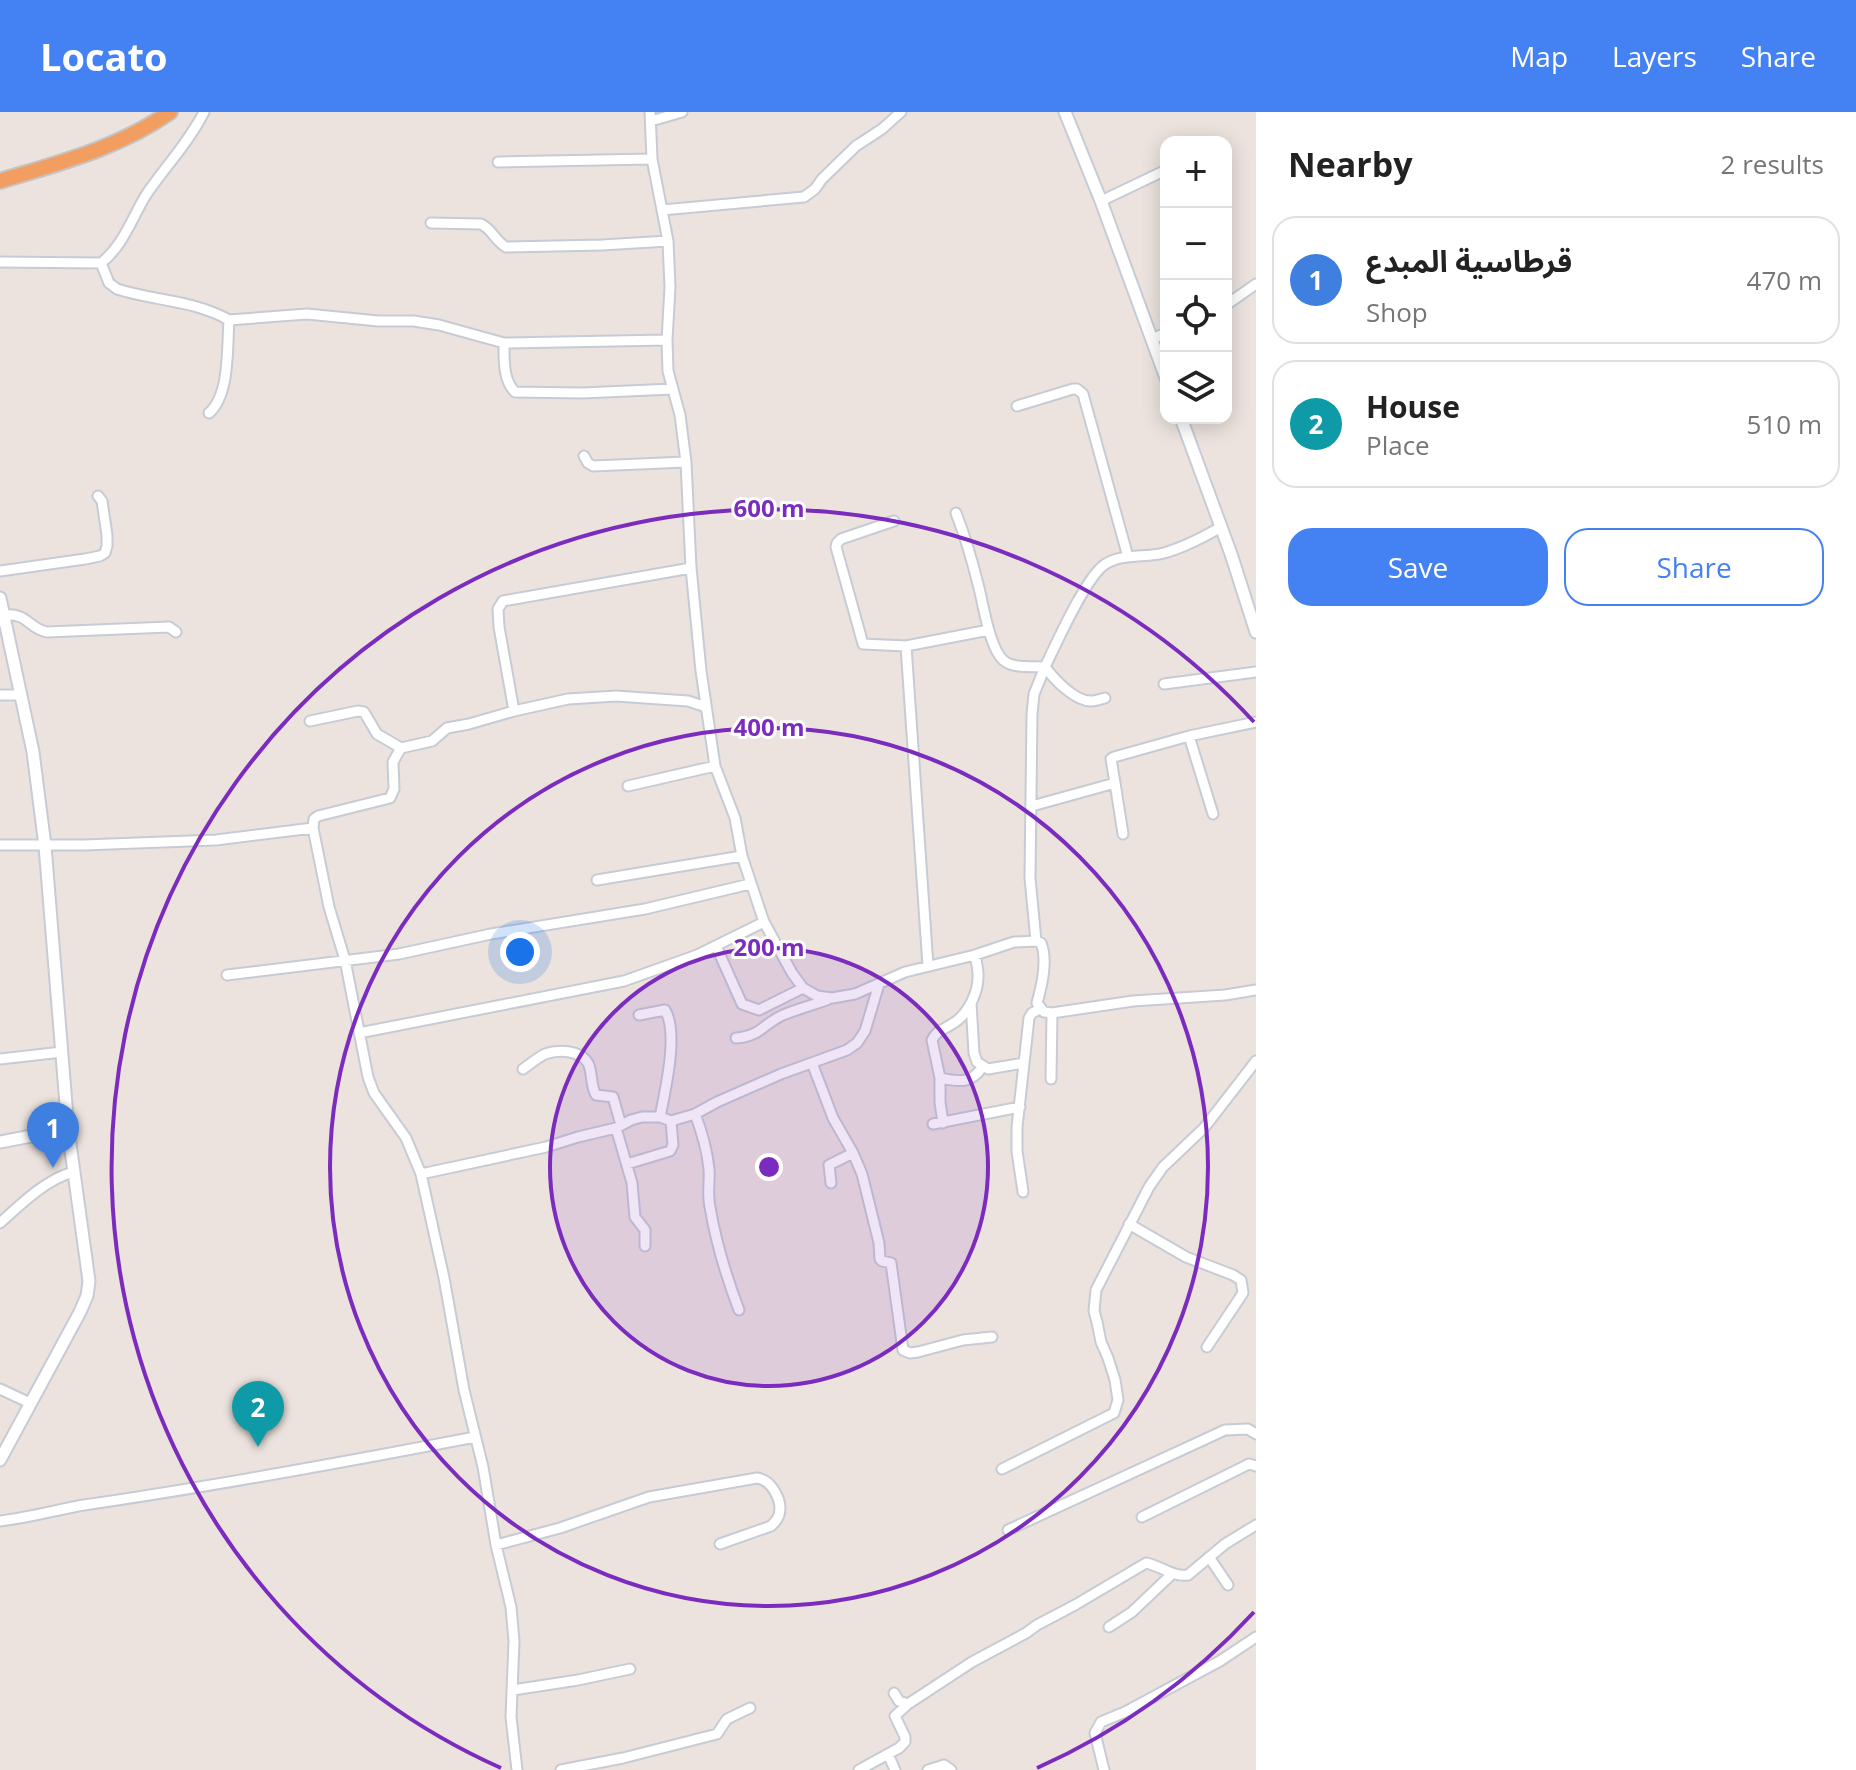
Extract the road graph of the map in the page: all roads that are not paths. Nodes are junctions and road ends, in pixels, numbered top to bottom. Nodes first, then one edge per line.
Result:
1 (170, 112) edge
2 (204, 112) edge
3 (682, 112) edge
4 (901, 112) edge
5 (1065, 112) edge
6 (650, 116) edge
7 (652, 159) junction
8 (498, 162) dead end
9 (1160, 173) edge
10 (0, 181) edge
11 (1101, 201) junction
12 (662, 210) junction
13 (431, 223) dead end
14 (668, 241) junction
15 (0, 262) edge
16 (101, 263) junction
17 (1256, 284) edge
18 (1232, 301) edge
19 (229, 320) junction
20 (1160, 336) edge
21 (1152, 339) junction
22 (667, 340) junction
23 (504, 343) junction
24 (1160, 361) edge
25 (673, 389) junction
26 (1017, 406) dead end
27 (209, 413) dead end
28 (1183, 424) edge
29 (584, 456) dead end
30 (686, 462) junction
31 (98, 496) dead end
32 (956, 513) dead end
33 (894, 521) dead end
34 (1221, 527) junction
35 (1128, 557) junction
36 (691, 568) junction
37 (0, 571) edge
38 (0, 598) edge
39 (1252, 601) edge
40 (4, 615) junction
41 (989, 630) junction
42 (176, 632) dead end
43 (1256, 632) edge
44 (906, 646) junction
45 (5, 649) edge
46 (1045, 667) junction
47 (1256, 672) edge
48 (1164, 684) dead end
49 (0, 695) edge
50 (21, 695) junction
51 (1105, 698) dead end
52 (706, 707) junction
53 (514, 711) junction
54 (310, 721) dead end
55 (1256, 722) edge
56 (1189, 736) junction
57 (401, 748) junction
58 (715, 766) junction
59 (1115, 783) junction
60 (628, 786) dead end
61 (1032, 806) junction
62 (1213, 814) dead end
63 (313, 828) junction
64 (1123, 834) dead end
65 (0, 845) edge
66 (45, 846) junction
67 (742, 856) junction
68 (597, 880) dead end
69 (750, 884) junction
70 (764, 922) junction
71 (1036, 941) junction
72 (716, 946) junction
73 (975, 955) junction
74 (345, 960) junction
75 (928, 966) junction
76 (227, 975) dead end
77 (879, 984) junction
78 (803, 988) junction
79 (1256, 990) edge
80 (832, 998) junction
81 (971, 1003) junction
82 (1040, 1009) junction
83 (759, 1010) junction
84 (1052, 1013) junction
85 (639, 1015) dead end
86 (772, 1021) junction
87 (359, 1033) junction
88 (736, 1038) dead end
89 (62, 1052) junction
90 (0, 1059) edge
91 (1256, 1061) edge
92 (812, 1063) junction
93 (1024, 1063) junction
94 (983, 1066) junction
95 (523, 1069) dead end
96 (940, 1078) junction
97 (1051, 1079) dead end
98 (1020, 1107) junction
99 (695, 1114) junction
100 (660, 1117) junction
101 (671, 1121) junction
102 (618, 1127) junction
103 (68, 1129) junction
104 (0, 1142) edge
105 (853, 1153) junction
106 (627, 1164) junction
107 (73, 1172) junction
108 (421, 1174) junction
109 (831, 1183) dead end
110 (1023, 1192) dead end
111 (0, 1223) edge
112 (1129, 1224) junction
113 (645, 1246) dead end
114 (739, 1310) dead end
115 (992, 1337) dead end
116 (1207, 1347) dead end
117 (0, 1389) edge
118 (30, 1403) junction
119 (1256, 1434) edge
120 (475, 1437) junction
121 (0, 1460) edge
122 (1256, 1466) edge
123 (1002, 1469) dead end
124 (1142, 1517) dead end
125 (0, 1521) edge
126 (1256, 1525) edge
127 (1008, 1530) dead end
128 (720, 1544) dead end
129 (496, 1545) junction
130 (1209, 1557) junction
131 (1172, 1574) junction
132 (1228, 1585) dead end
133 (1109, 1627) dead end
134 (1256, 1637) edge
135 (630, 1669) dead end
136 (513, 1690) junction
137 (894, 1693) dead end
138 (908, 1704) junction
139 (750, 1708) dead end
140 (888, 1754) junction
141 (517, 1770) edge
142 (561, 1770) edge
143 (859, 1770) edge
144 (895, 1770) edge
145 (928, 1770) edge
146 (951, 1770) edge
147 (1104, 1770) edge

1 - 10 highway
2 - 16 street
3 - 6 street
4 - 12 street
5 - 11 street
6 - 7 street
7 - 8 street
7 - 12 street
9 - 11 street
11 - 21 street
12 - 14 street
13 - 14 street
14 - 22 street
15 - 16 street
16 - 19 street
17 - 18 street
19 - 23 street
19 - 27 street
20 - 21 street
21 - 24 street
22 - 23 street
22 - 25 street
23 - 25 street
25 - 30 street
26 - 35 street
28 - 34 street
29 - 30 street
30 - 36 street
31 - 37 street
32 - 41 street
33 - 44 street
34 - 35 street
34 - 39 street
35 - 46 street
36 - 52 street
36 - 53 street
38 - 40 street
39 - 43 street
40 - 42 street
40 - 45 street
41 - 44 street
41 - 46 street
44 - 75 street
45 - 50 street
46 - 51 street
46 - 61 street
47 - 48 street
49 - 50 street
50 - 66 street
52 - 53 street
52 - 58 street
53 - 57 street
54 - 57 street
55 - 56 street
56 - 59 street
56 - 62 street
57 - 63 street
58 - 60 street
58 - 67 street
59 - 61 street
59 - 64 street
61 - 71 street
63 - 66 street
63 - 74 street
65 - 66 street
66 - 89 street
67 - 68 street
67 - 69 street
69 - 70 street
69 - 74 street
70 - 72 street
70 - 78 street
71 - 73 street
71 - 82 street
72 - 83 street
72 - 87 street
73 - 75 street
73 - 81 street
74 - 76 street
74 - 87 street
75 - 77 street
77 - 80 street
77 - 92 street
78 - 80 street
78 - 83 street
79 - 84 street
80 - 86 street
81 - 94 street
81 - 96 street
82 - 84 street
82 - 93 street
83 - 86 street
84 - 97 street
85 - 100 street
86 - 88 street
87 - 108 street
89 - 90 street
89 - 103 street
91 - 112 street
92 - 99 street
92 - 105 street
93 - 94 street
93 - 98 street
94 - 96 street
95 - 102 street
96 - 98 street
98 - 110 street
99 - 101 street
99 - 114 street
100 - 101 street
100 - 102 street
101 - 106 street
102 - 106 street
102 - 108 street
103 - 104 street
103 - 107 street
105 - 109 street
105 - 115 street
106 - 113 street
107 - 111 street
107 - 118 street
108 - 120 street
112 - 116 street
112 - 123 street
117 - 118 street
118 - 121 street
119 - 127 street
120 - 125 street
120 - 129 street
122 - 124 street
126 - 130 street
128 - 129 street
129 - 136 street
130 - 131 street
130 - 132 street
131 - 133 street
131 - 138 street
134 - 147 street
135 - 136 street
136 - 141 street
137 - 138 street
138 - 140 street
139 - 142 street
140 - 143 street
140 - 144 street
145 - 146 street

